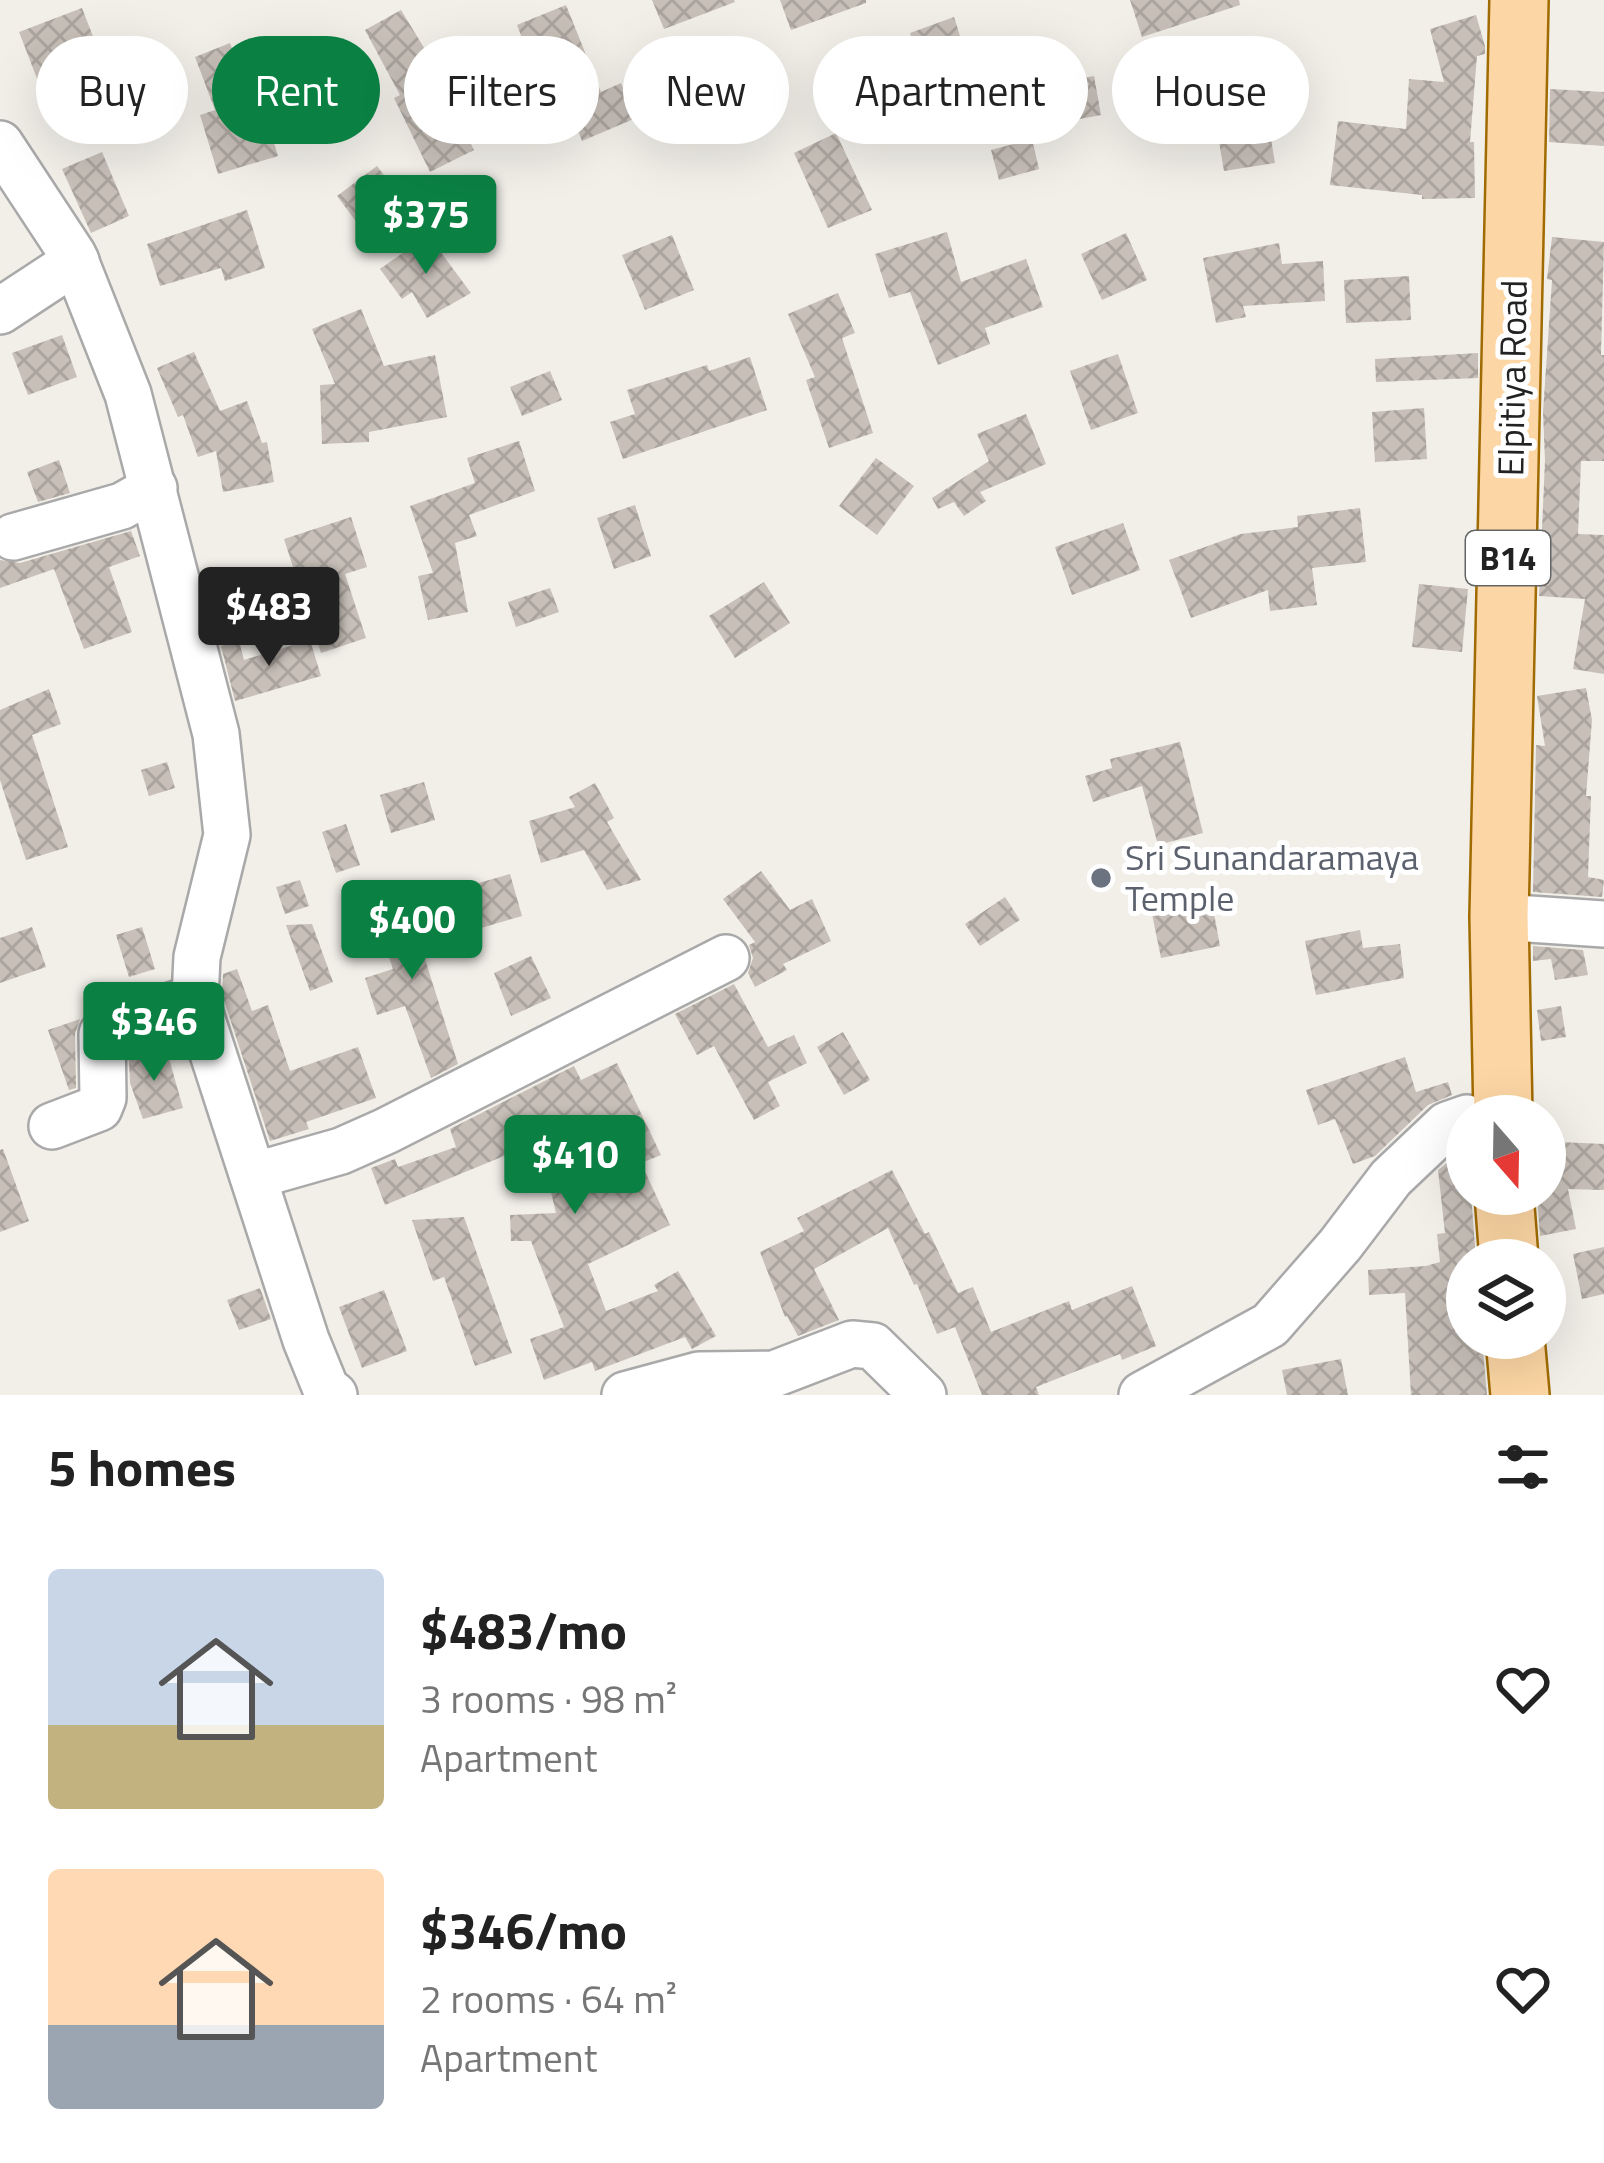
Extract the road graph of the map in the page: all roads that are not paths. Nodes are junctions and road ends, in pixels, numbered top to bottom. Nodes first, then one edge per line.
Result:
1 (1519, 0) edge
2 (0, 145) edge
3 (76, 261) junction
4 (0, 311) edge
5 (154, 488) junction
6 (13, 537) dead end
7 (1499, 917) junction
8 (1604, 924) edge
9 (726, 958) dead end
10 (195, 998) junction
11 (1488, 1095) edge
12 (52, 1126) dead end
13 (1446, 1126) edge
14 (253, 1176) junction
15 (1517, 1359) edge
16 (334, 1395) edge
17 (625, 1395) edge
18 (923, 1395) edge
19 (1142, 1395) edge
20 (1520, 1395) edge

1 - 7 main road, Elpitiya Road / B14
2 - 3 street
3 - 4 street
3 - 5 street
5 - 6 street
5 - 10 street
7 - 8 street
7 - 11 main road, Elpitiya Road / B14
9 - 14 street
10 - 12 street
10 - 14 street
13 - 19 street
14 - 16 street
15 - 20 main road
17 - 18 street

